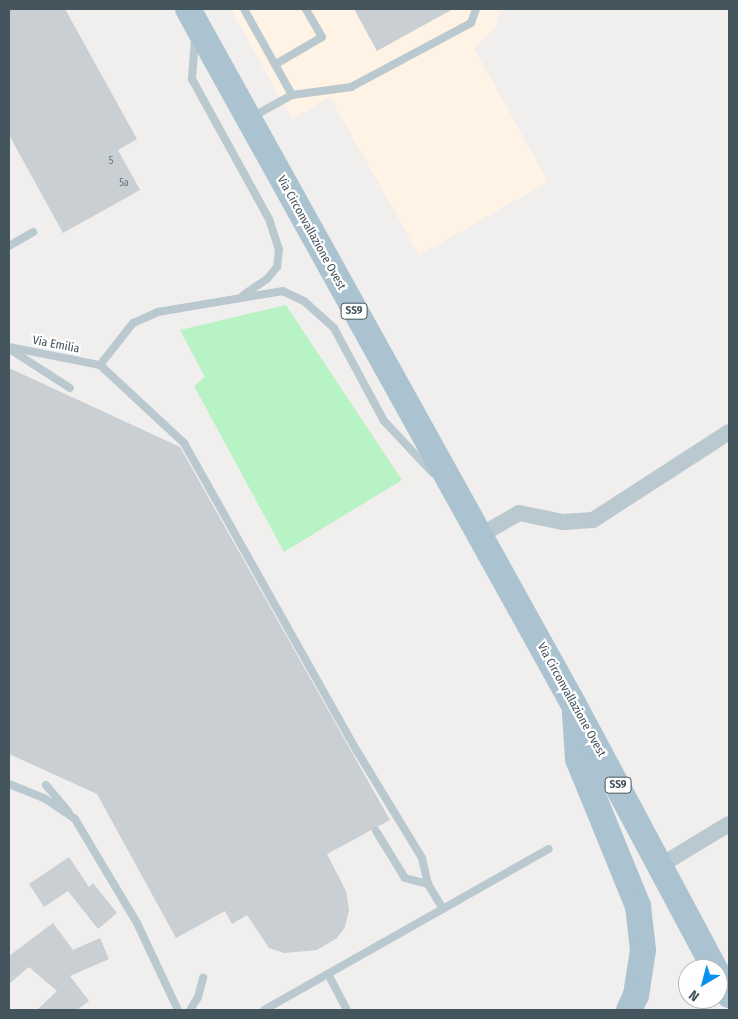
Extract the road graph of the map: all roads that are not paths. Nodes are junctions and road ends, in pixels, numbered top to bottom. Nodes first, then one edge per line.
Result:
1 (244, 9) edge
2 (306, 9) edge
3 (476, 9) edge
4 (192, 17) edge
5 (276, 64) junction
6 (292, 95) junction
7 (248, 120) junction
8 (33, 232) dead end
9 (9, 246) edge
10 (240, 296) junction
11 (9, 348) edge
12 (100, 365) junction
13 (70, 388) dead end
14 (729, 432) edge
15 (460, 502) junction
16 (479, 536) junction
17 (574, 705) junction
18 (9, 784) edge
19 (46, 785) dead end
20 (75, 819) junction
21 (729, 824) edge
22 (376, 831) dead end
23 (549, 849) dead end
24 (661, 865) junction
25 (428, 884) junction
26 (443, 909) junction
27 (710, 959) edge
28 (328, 974) junction
29 (203, 978) dead end
30 (178, 1010) edge
31 (190, 1010) edge
32 (264, 1010) edge
33 (347, 1010) edge
34 (630, 1010) edge

1 - 5 lane
2 - 5 lane
3 - 6 lane
4 - 7 main road, Via Circonvallazione Ovest / SS9
4 - 10 lane
5 - 6 lane
6 - 7 lane
7 - 15 main road, Via Circonvallazione Ovest / SS9
8 - 9 lane
10 - 12 lane
10 - 15 lane
11 - 12 lane, Via Emilia
11 - 13 lane
12 - 25 lane
14 - 16 street
15 - 16 main road, Via Circonvallazione Ovest / SS9
16 - 17 main road, Via Circonvallazione Ovest / SS9
17 - 24 main road, Via Circonvallazione Ovest / SS9
17 - 34 main road
18 - 20 lane
19 - 20 lane
20 - 30 lane
21 - 24 street
22 - 25 lane
23 - 26 lane
24 - 27 main road, Via Circonvallazione Ovest / SS9
25 - 26 lane
26 - 28 lane
28 - 32 lane
28 - 33 lane
29 - 31 lane

